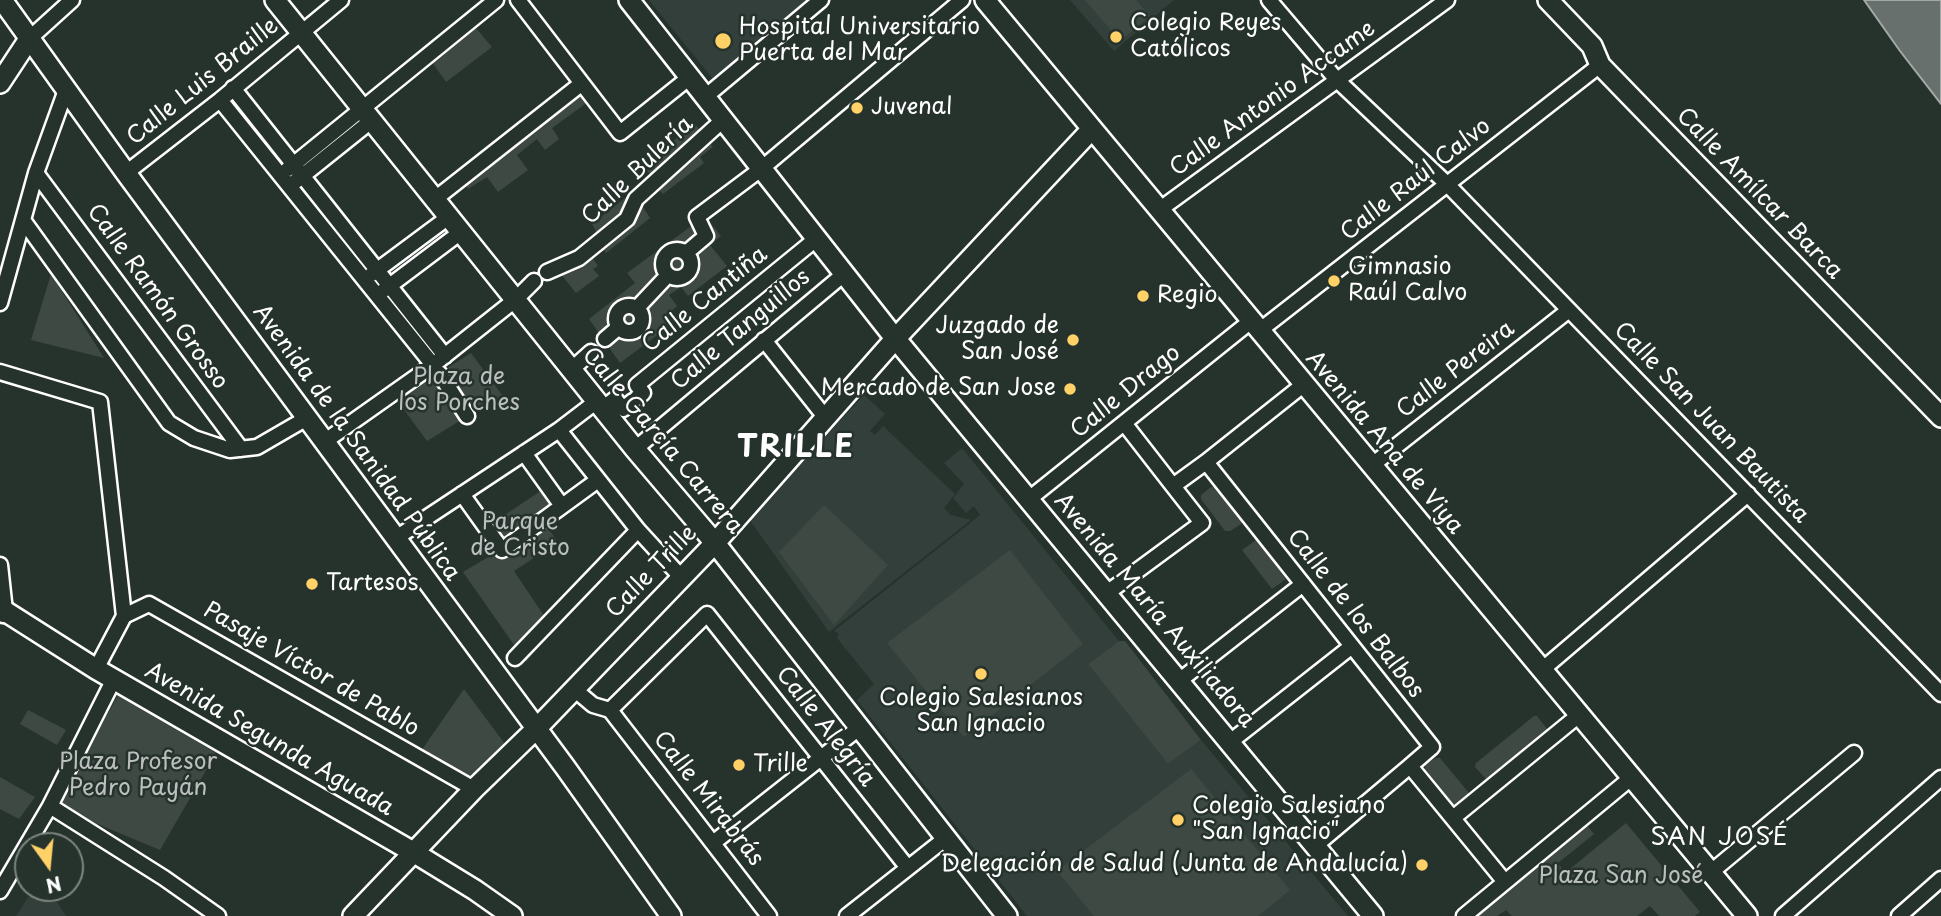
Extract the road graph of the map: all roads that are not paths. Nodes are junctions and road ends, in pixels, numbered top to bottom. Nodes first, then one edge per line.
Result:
1 (2, 0) edge
2 (72, 0) edge
3 (275, 0) edge
4 (341, 0) edge
5 (496, 0) edge
6 (518, 0) edge
7 (629, 0) edge
8 (821, 0) edge
9 (962, 0) edge
10 (985, 0) edge
11 (1269, 0) edge
12 (1447, 0) edge
13 (1548, 0) edge
14 (300, 34) junction
15 (29, 39) junction
16 (1601, 65) junction
17 (690, 77) junction
18 (1337, 80) junction
19 (0, 83) edge
20 (581, 84) junction
21 (233, 89) junction
22 (66, 90) junction
23 (705, 97) junction
24 (220, 100) junction
25 (366, 116) junction
26 (723, 120) junction
27 (1091, 130) junction
28 (761, 169) junction
29 (298, 170) junction
30 (37, 173) junction
31 (126, 173) junction
32 (285, 181) junction
33 (1447, 184) junction
34 (435, 199) junction
35 (1159, 210) junction
36 (23, 220) junction
37 (455, 224) junction
38 (816, 239) junction
39 (686, 253) junction
40 (547, 272) dead end
41 (371, 274) junction
42 (845, 274) junction
43 (668, 275) junction
44 (534, 281) dead end
45 (384, 290) junction
46 (515, 300) junction
47 (0, 303) edge
48 (1569, 310) junction
49 (1255, 326) junction
50 (896, 338) junction
51 (605, 339) dead end
52 (764, 340) junction
53 (591, 352) dead end
54 (445, 356) junction
55 (436, 369) junction
56 (571, 370) junction
57 (0, 372) edge
58 (1303, 385) junction
59 (600, 405) junction
60 (467, 416) dead end
61 (825, 416) junction
62 (1941, 417) edge
63 (307, 418) junction
64 (1124, 423) junction
65 (559, 430) junction
66 (324, 442) junction
67 (241, 449) junction
68 (635, 449) junction
69 (524, 453) junction
70 (1206, 463) junction
71 (1371, 466) junction
72 (598, 480) junction
73 (1173, 486) junction
74 (462, 494) junction
75 (1748, 494) junction
76 (1029, 499) junction
77 (562, 506) junction
78 (638, 530) junction
79 (396, 538) junction
80 (715, 543) junction
81 (0, 565) edge
82 (682, 578) junction
83 (1303, 584) junction
84 (1107, 593) junction
85 (2, 613) edge
86 (124, 616) junction
87 (1352, 646) junction
88 (515, 658) dead end
89 (96, 669) junction
90 (1543, 669) junction
91 (114, 679) junction
92 (1179, 681) junction
93 (574, 689) junction
94 (1941, 694) edge
95 (610, 710) junction
96 (1579, 715) junction
97 (537, 728) junction
98 (859, 728) junction
99 (1230, 742) junction
100 (1854, 753) dead end
101 (820, 759) junction
102 (1410, 766) junction
103 (1631, 778) junction
104 (1941, 778) edge
105 (474, 789) junction
106 (50, 806) junction
107 (1453, 818) junction
108 (946, 838) junction
109 (713, 842) junction
110 (1315, 846) junction
111 (413, 852) junction
112 (908, 868) junction
113 (1710, 873) junction
114 (1941, 879) edge
115 (1506, 882) junction
116 (0, 891) edge
117 (218, 916) edge
118 (353, 916) edge
119 (512, 916) edge
120 (670, 916) edge
121 (769, 916) edge
122 (846, 916) edge
123 (1007, 916) edge
124 (1373, 916) edge
125 (1464, 916) edge
126 (1747, 916) edge
127 (1783, 916) edge
128 (1899, 916) edge

1 - 15 street, Avenida de la Sanidad Pública
2 - 15 street
3 - 14 street, Calle García Carrera
4 - 14 street, Calle Luis Braille
5 - 25 street
6 - 20 street
7 - 17 street, Avenida María Auxiliadora
8 - 23 street
9 - 28 street
10 - 27 street, Avenida Ana de Viya
11 - 18 street, Calle San Juan Bautista
12 - 18 street, Calle Antonio Accame
13 - 16 street, Calle Amílcar Barca
14 - 21 street, Calle Luis Braille
14 - 25 street, Calle García Carrera
15 - 19 street
15 - 22 street, Avenida de la Sanidad Pública
16 - 33 street, Calle Raúl Calvo
16 - 62 street, Calle Amílcar Barca
17 - 20 street
17 - 23 street, Avenida María Auxiliadora
18 - 33 street, Calle San Juan Bautista
18 - 35 street, Calle Antonio Accame
20 - 34 street
21 - 24 street, Calle Luis Braille
21 - 29 street
22 - 30 street
22 - 31 street, Avenida de la Sanidad Pública
23 - 26 street, Avenida María Auxiliadora
24 - 31 street, Calle Luis Braille
24 - 32 street
25 - 29 street
25 - 34 street, Calle García Carrera
26 - 28 street, Avenida María Auxiliadora
26 - 40 street, Calle Bulería
27 - 35 street, Avenida Ana de Viya
27 - 50 street, Calle Trille
28 - 38 street, Avenida María Auxiliadora
28 - 39 street
29 - 32 street
29 - 41 street
30 - 36 street
30 - 67 street, Calle Ramón Grosso
31 - 63 street, Avenida de la Sanidad Pública
32 - 41 street
33 - 48 street, Calle San Juan Bautista
33 - 49 street, Calle Raúl Calvo
34 - 37 street, Calle García Carrera
35 - 49 street, Avenida Ana de Viya
36 - 47 street
36 - 67 street
37 - 41 street
37 - 45 street
37 - 46 street, Calle García Carrera
38 - 42 street, Avenida María Auxiliadora
38 - 59 street, Calle Cantiña
39 - 43 street
39 - 43 street
41 - 45 street
42 - 50 street, Avenida María Auxiliadora
42 - 52 street, Calle Tanguillos
43 - 51 street
44 - 46 street
45 - 54 street
45 - 55 street
46 - 54 street
46 - 56 street, Calle García Carrera
48 - 71 street, Calle Pereira
48 - 75 street, Calle San Juan Bautista
49 - 58 street, Avenida Ana de Viya
49 - 64 street, Calle Drago
50 - 61 street, Calle Trille
50 - 76 street, Avenida María Auxiliadora
52 - 61 street
52 - 68 street, Calle Tanguillos
53 - 56 street
54 - 55 street
55 - 60 street
55 - 66 street
56 - 59 street, Calle García Carrera
57 - 86 street
58 - 70 street
58 - 71 street, Avenida Ana de Viya
59 - 65 street
59 - 68 street, Calle García Carrera
61 - 80 street, Calle Trille
63 - 66 street, Avenida de la Sanidad Pública
63 - 67 street
64 - 73 street
64 - 76 street, Calle Drago
65 - 69 street
65 - 72 street
66 - 79 street, Avenida de la Sanidad Pública
68 - 80 street, Calle García Carrera
69 - 74 street
69 - 77 street
70 - 73 street
70 - 83 street, Calle de los Balbos
71 - 90 street, Avenida Ana de Viya
72 - 77 street
72 - 78 street
73 - 84 street
74 - 77 street
74 - 79 street
75 - 90 street
75 - 94 street, Calle San Juan Bautista
76 - 84 street, Avenida María Auxiliadora
78 - 82 street
78 - 88 street
79 - 97 street, Avenida de la Sanidad Pública
80 - 82 street, Calle Trille
80 - 98 street, Calle García Carrera
81 - 85 street
82 - 93 street, Calle Trille
83 - 87 street, Calle de los Balbos
83 - 92 street
84 - 92 street, Avenida María Auxiliadora
85 - 89 street, Avenida Segunda Aguada
86 - 89 street
86 - 105 street, Pasaje Víctor de Pablo
87 - 99 street
87 - 102 street, Calle de los Balbos
89 - 91 street, Avenida Segunda Aguada
90 - 96 street, Avenida Ana de Viya
91 - 106 street
91 - 111 street, Avenida Segunda Aguada
92 - 99 street, Avenida María Auxiliadora
93 - 95 street
93 - 97 street, Calle Trille
95 - 101 street, Calle Alegría
95 - 109 street, Calle Mirabrás
96 - 103 street, Avenida Ana de Viya
96 - 107 street
97 - 105 street, Calle Trille
97 - 120 street, Avenida de la Sanidad Pública
98 - 101 street
98 - 108 street, Calle García Carrera
99 - 110 street, Avenida María Auxiliadora
100 - 113 street
101 - 109 street
101 - 112 street, Calle Alegría
102 - 107 street
102 - 110 street
103 - 113 street, Avenida Ana de Viya
103 - 115 street
104 - 127 street
105 - 111 street, Calle Trille
106 - 116 street
106 - 117 street
107 - 115 street
108 - 112 street
108 - 123 street, Calle García Carrera
109 - 121 street, Calle Mirabrás
110 - 124 street, Avenida María Auxiliadora
111 - 118 street, Calle Trille
111 - 119 street, Avenida Segunda Aguada
112 - 122 street
113 - 126 street, Avenida Ana de Viya
114 - 128 street
115 - 125 street

